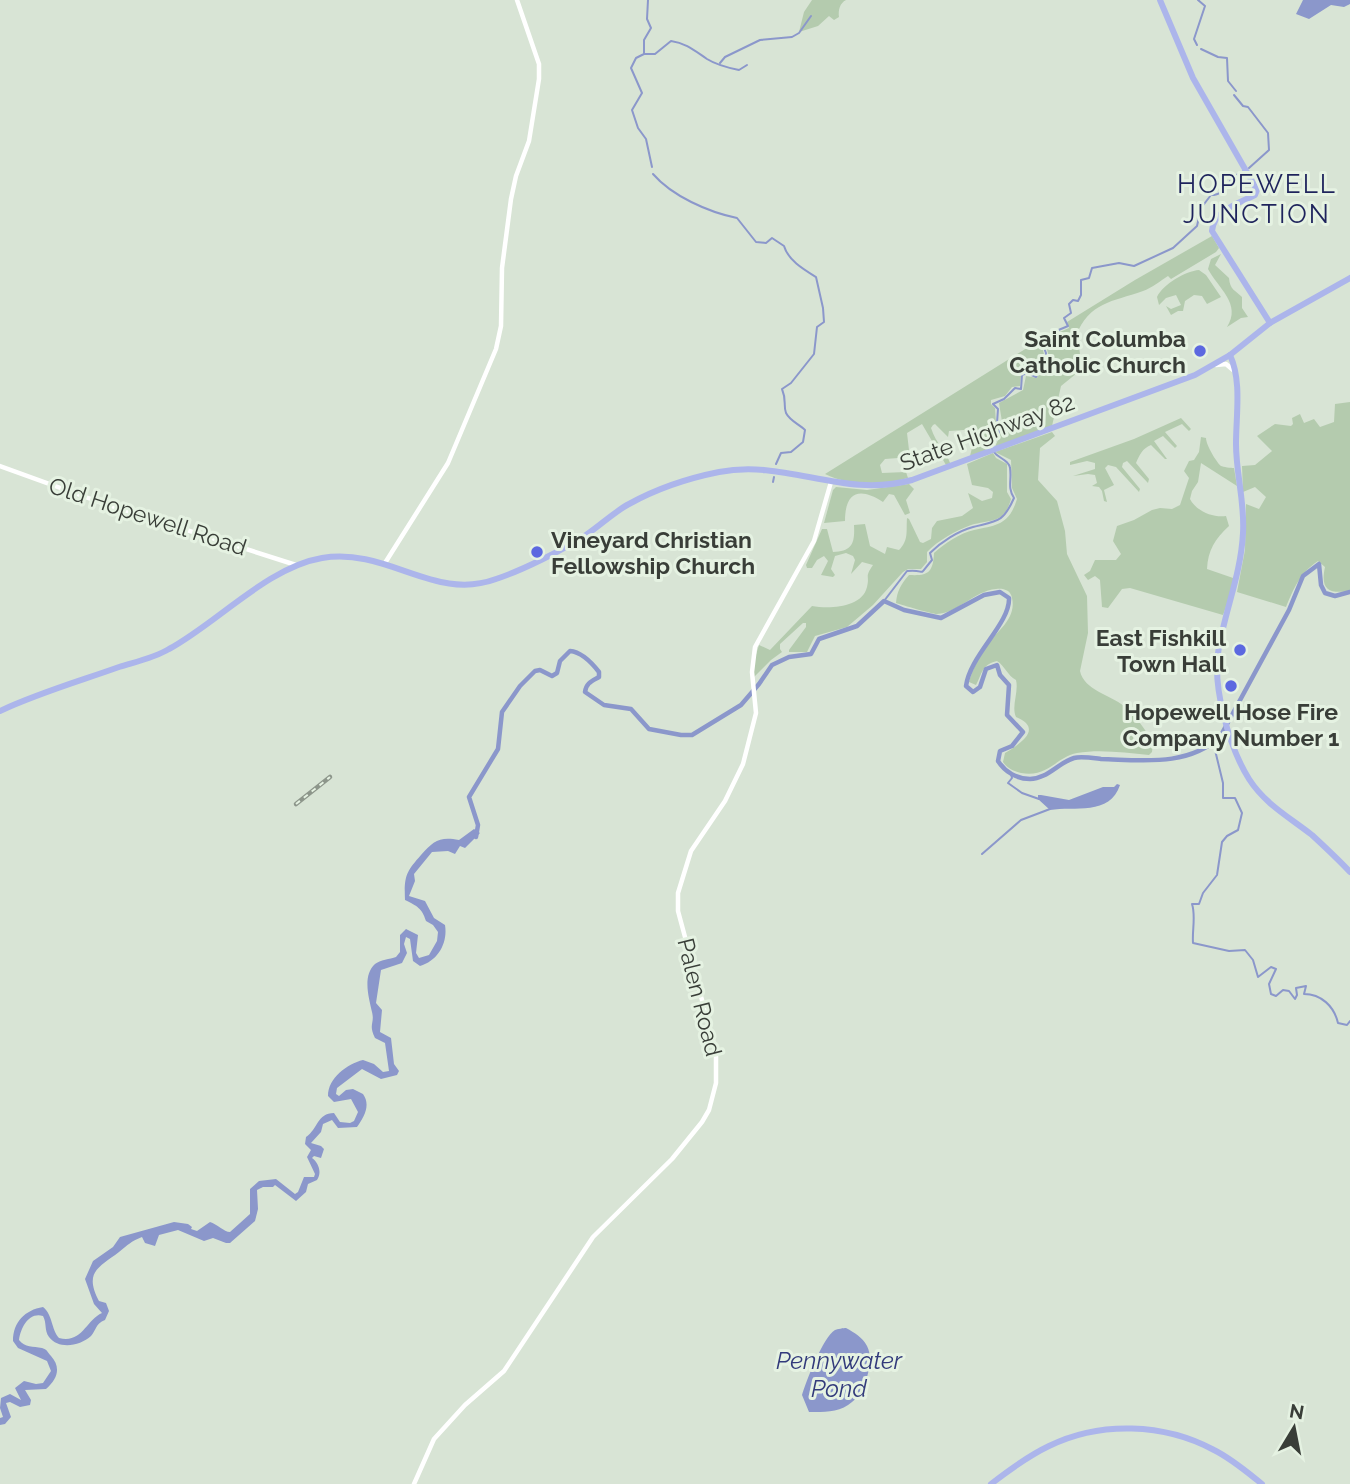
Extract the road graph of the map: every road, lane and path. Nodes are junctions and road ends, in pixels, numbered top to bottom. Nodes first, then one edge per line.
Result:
1 (517, 0) edge
2 (1160, 0) edge
3 (1350, 278) edge
4 (1270, 323) junction
5 (1230, 355) junction
6 (1215, 365) junction
7 (1237, 374) junction
8 (0, 466) edge
9 (819, 479) junction
10 (831, 482) junction
11 (827, 495) junction
12 (385, 563) junction
13 (296, 565) junction
14 (0, 710) edge
15 (1350, 872) edge
16 (414, 1484) edge
17 (991, 1484) edge
18 (1262, 1484) edge

1 - 12 street
2 - 4 main road
3 - 4 main road, State Highway 82
4 - 5 main road, State Highway 82
5 - 6 main road, State Highway 82
5 - 7 main road
6 - 7 street
6 - 10 main road, State Highway 82
7 - 15 main road
8 - 13 street, Old Hopewell Road
9 - 10 main road, State Highway 82
9 - 11 street
9 - 12 main road, State Highway 82
10 - 11 street, Palen Road
11 - 16 street, Palen Road
12 - 13 main road, State Highway 82
13 - 14 main road, State Highway 82
17 - 18 main road

